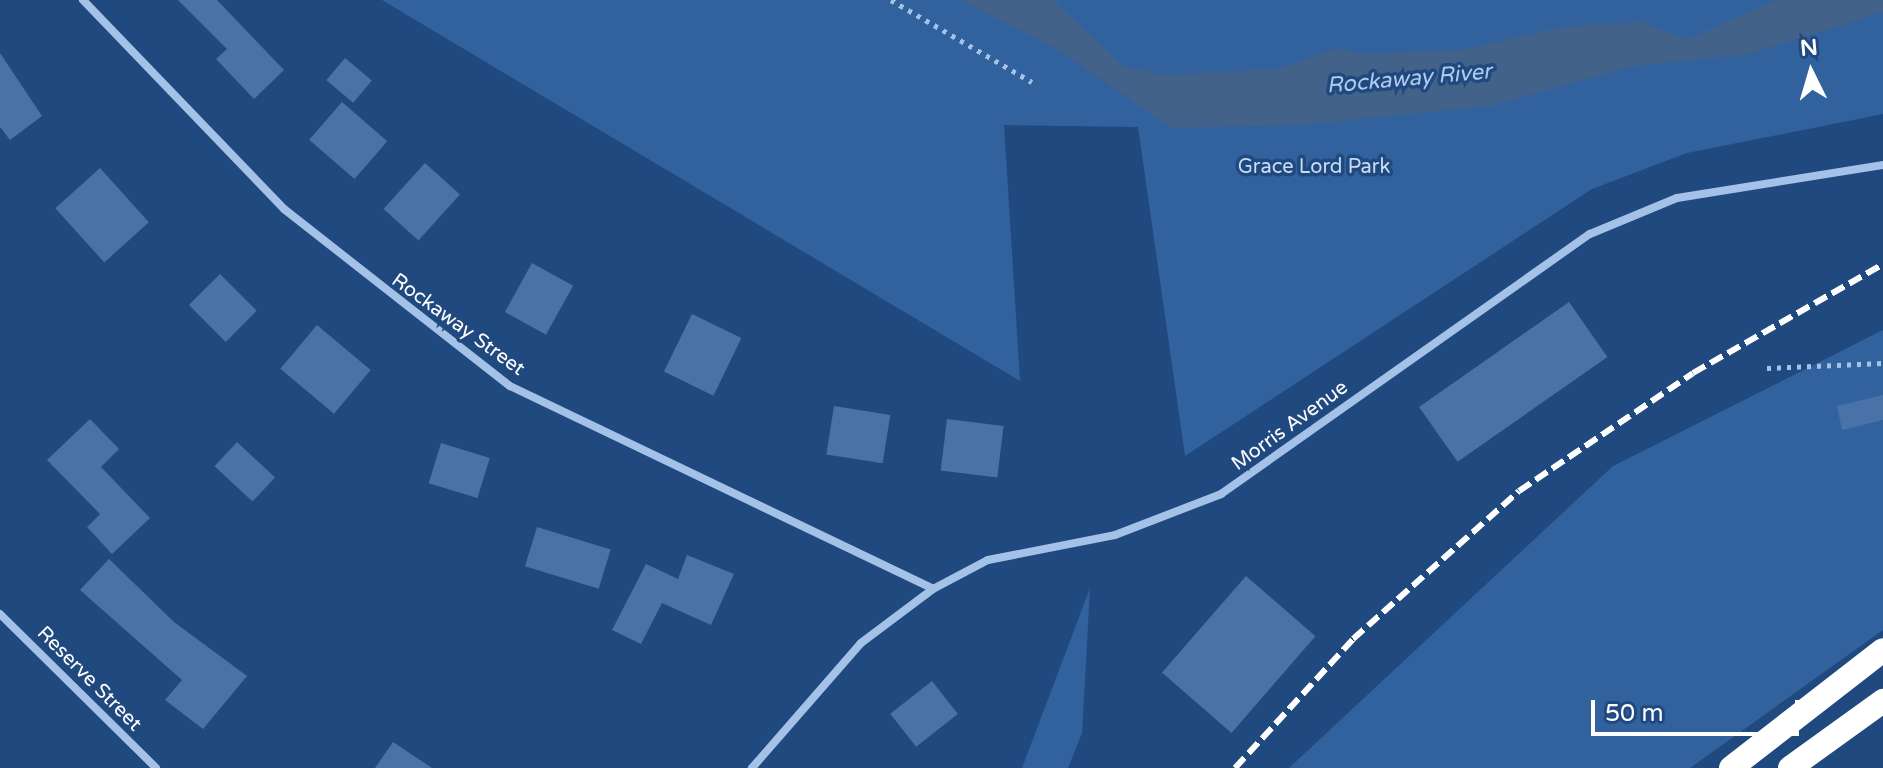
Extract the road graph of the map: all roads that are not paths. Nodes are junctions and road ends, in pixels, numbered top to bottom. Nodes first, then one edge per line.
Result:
1 (83, 0) edge
2 (1883, 165) edge
3 (933, 589) junction
4 (0, 614) edge
5 (1883, 650) edge
6 (1883, 701) edge
7 (156, 768) edge
8 (752, 768) edge
9 (1731, 768) edge
10 (1790, 768) edge

1 - 3 street, Rockaway Street
2 - 3 street, Morris Avenue
3 - 8 street, Morris Avenue
4 - 7 street, Reserve Street
5 - 9 highway
6 - 10 highway

